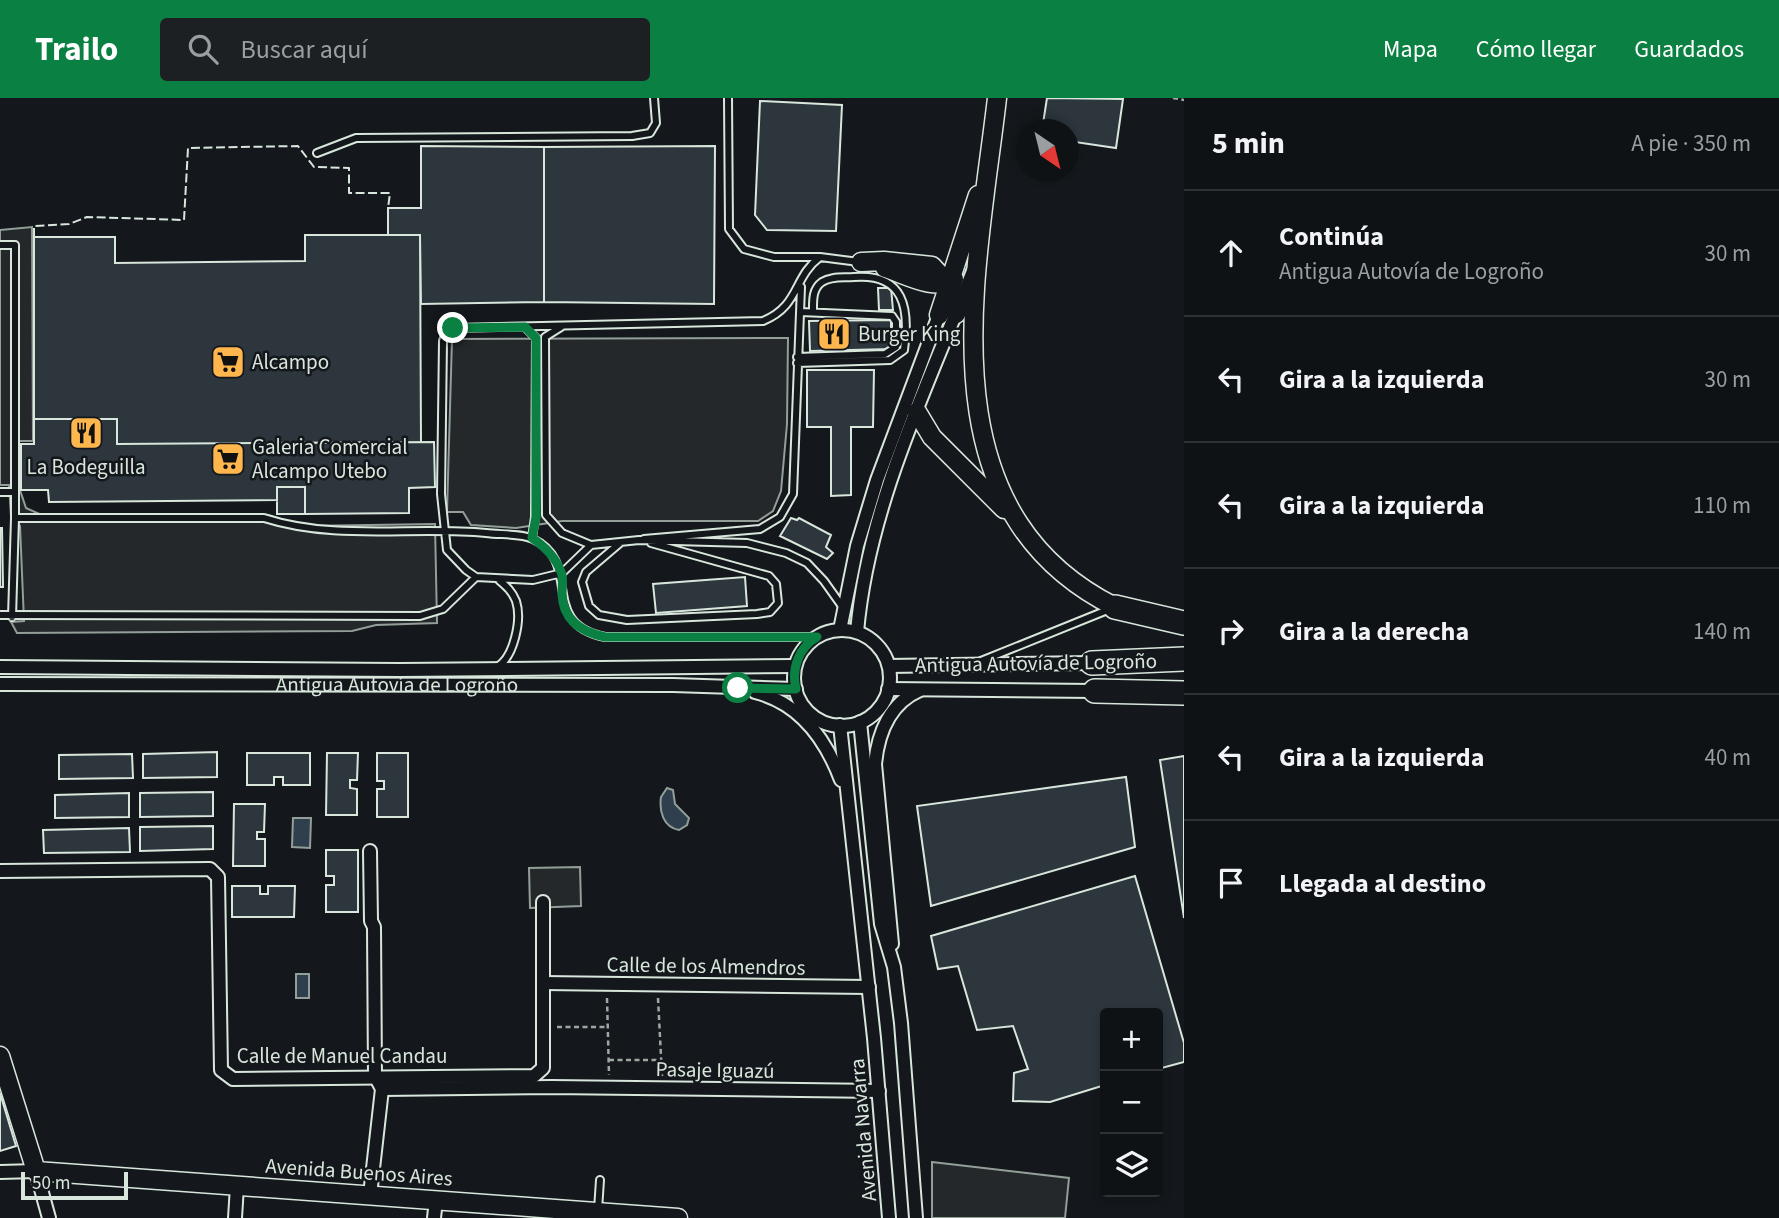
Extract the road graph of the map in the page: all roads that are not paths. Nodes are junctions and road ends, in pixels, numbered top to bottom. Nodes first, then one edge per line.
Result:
1 (654, 98) edge
2 (728, 98) edge
3 (997, 98) edge
4 (317, 153) dead end
5 (990, 158) junction
6 (0, 245) edge
7 (960, 251) junction
8 (820, 257) junction
9 (978, 258) junction
10 (861, 262) junction
11 (932, 265) junction
12 (923, 282) junction
13 (950, 282) junction
14 (800, 285) junction
15 (801, 312) junction
16 (813, 312) junction
17 (947, 315) junction
18 (525, 327) junction
19 (561, 327) junction
20 (797, 360) junction
21 (917, 412) junction
22 (0, 492) edge
23 (15, 492) junction
24 (15, 518) junction
25 (1021, 526) junction
26 (443, 530) junction
27 (13, 535) junction
28 (3, 536) dead end
29 (532, 538) junction
30 (639, 540) junction
31 (621, 542) junction
32 (591, 545) junction
33 (562, 573) junction
34 (476, 577) junction
35 (497, 578) junction
36 (1115, 607) junction
37 (844, 610) junction
38 (0, 615) edge
39 (12, 617) junction
40 (1184, 623) edge
41 (840, 630) junction
42 (857, 632) junction
43 (817, 637) junction
44 (1184, 659) edge
45 (1092, 663) joint
46 (971, 665) junction
47 (795, 666) junction
48 (889, 666) junction
49 (0, 667) edge
50 (494, 669) junction
51 (0, 684) edge
52 (738, 688) junction
53 (796, 689) junction
54 (888, 689) junction
55 (920, 690) junction
56 (1095, 691) joint
57 (1184, 693) edge
58 (860, 722) junction
59 (840, 725) junction
60 (848, 802) junction
61 (370, 851) dead end
62 (0, 871) edge
63 (543, 902) dead end
64 (894, 967) junction
65 (543, 984) junction
66 (869, 987) junction
67 (0, 1056) edge
68 (375, 1076) junction
69 (382, 1089) junction
70 (879, 1091) junction
71 (36, 1171) junction
72 (0, 1172) edge
73 (600, 1180) dead end
74 (237, 1186) junction
75 (370, 1195) junction
76 (435, 1209) edge
77 (598, 1212) junction
78 (49, 1218) edge
79 (234, 1218) edge
80 (678, 1218) edge
81 (889, 1218) edge
82 (916, 1218) edge

1 - 4 lane
2 - 8 lane
3 - 5 street
5 - 7 street
5 - 9 street
6 - 23 lane
7 - 11 street
7 - 13 street
8 - 10 lane
8 - 14 lane
9 - 13 street
9 - 17 street
9 - 25 street
10 - 11 street
10 - 12 street
11 - 13 street
12 - 13 street
12 - 17 street
13 - 17 street
14 - 15 lane
14 - 19 lane
15 - 16 lane
15 - 20 lane
16 - 20 lane
16 - 20 lane
17 - 21 street
17 - 37 street
18 - 19 lane
18 - 26 lane
18 - 29 lane
19 - 32 lane
20 - 30 lane
21 - 25 street
21 - 42 street
22 - 23 lane
23 - 24 lane
24 - 26 lane
24 - 27 lane
25 - 36 street
26 - 29 lane
26 - 34 lane
27 - 28 lane
27 - 39 lane
29 - 33 lane
30 - 31 lane
30 - 31 lane
30 - 37 lane
31 - 32 lane
32 - 33 lane
33 - 35 lane
33 - 43 lane
34 - 35 lane
34 - 39 lane
35 - 50 lane
36 - 40 highway
36 - 46 lane
37 - 41 street
38 - 39 lane
41 - 42 street
41 - 43 street
42 - 48 street
43 - 47 street
44 - 45 highway, Antigua Autovía de Logroño
45 - 46 street, Antigua Autovía de Logroño
46 - 48 street, Antigua Autovía de Logroño
47 - 50 street, Antigua Autovía de Logroño
47 - 53 street
48 - 54 street
49 - 50 street, Antigua Autovía de Logroño
51 - 52 street, Antigua Autovía de Logroño
52 - 53 street, Antigua Autovía de Logroño
52 - 60 street
53 - 59 street
54 - 55 street, Antigua Autovía de Logroño
54 - 58 street
55 - 56 street, Antigua Autovía de Logroño
55 - 64 street
56 - 57 highway, Antigua Autovía de Logroño
58 - 59 street
58 - 64 street
59 - 60 street
60 - 66 street, Avenida Navarra
61 - 68 street
62 - 68 street, Calle de Manuel Candau
63 - 65 street, Calle de Manuel Candau
64 - 82 street
65 - 66 street, Calle de los Almendros
65 - 68 street, Calle de Manuel Candau
66 - 70 street, Avenida Navarra
67 - 71 street
68 - 69 street
69 - 70 street, Pasaje Iguazú
69 - 75 street
70 - 81 street, Avenida Navarra
71 - 72 street
71 - 74 street, Avenida Buenos Aires
71 - 78 street
73 - 77 lane
74 - 75 street, Avenida Buenos Aires
74 - 79 street
75 - 76 street, Avenida Buenos Aires
76 - 77 street, Avenida Buenos Aires
77 - 80 street, Avenida Buenos Aires

